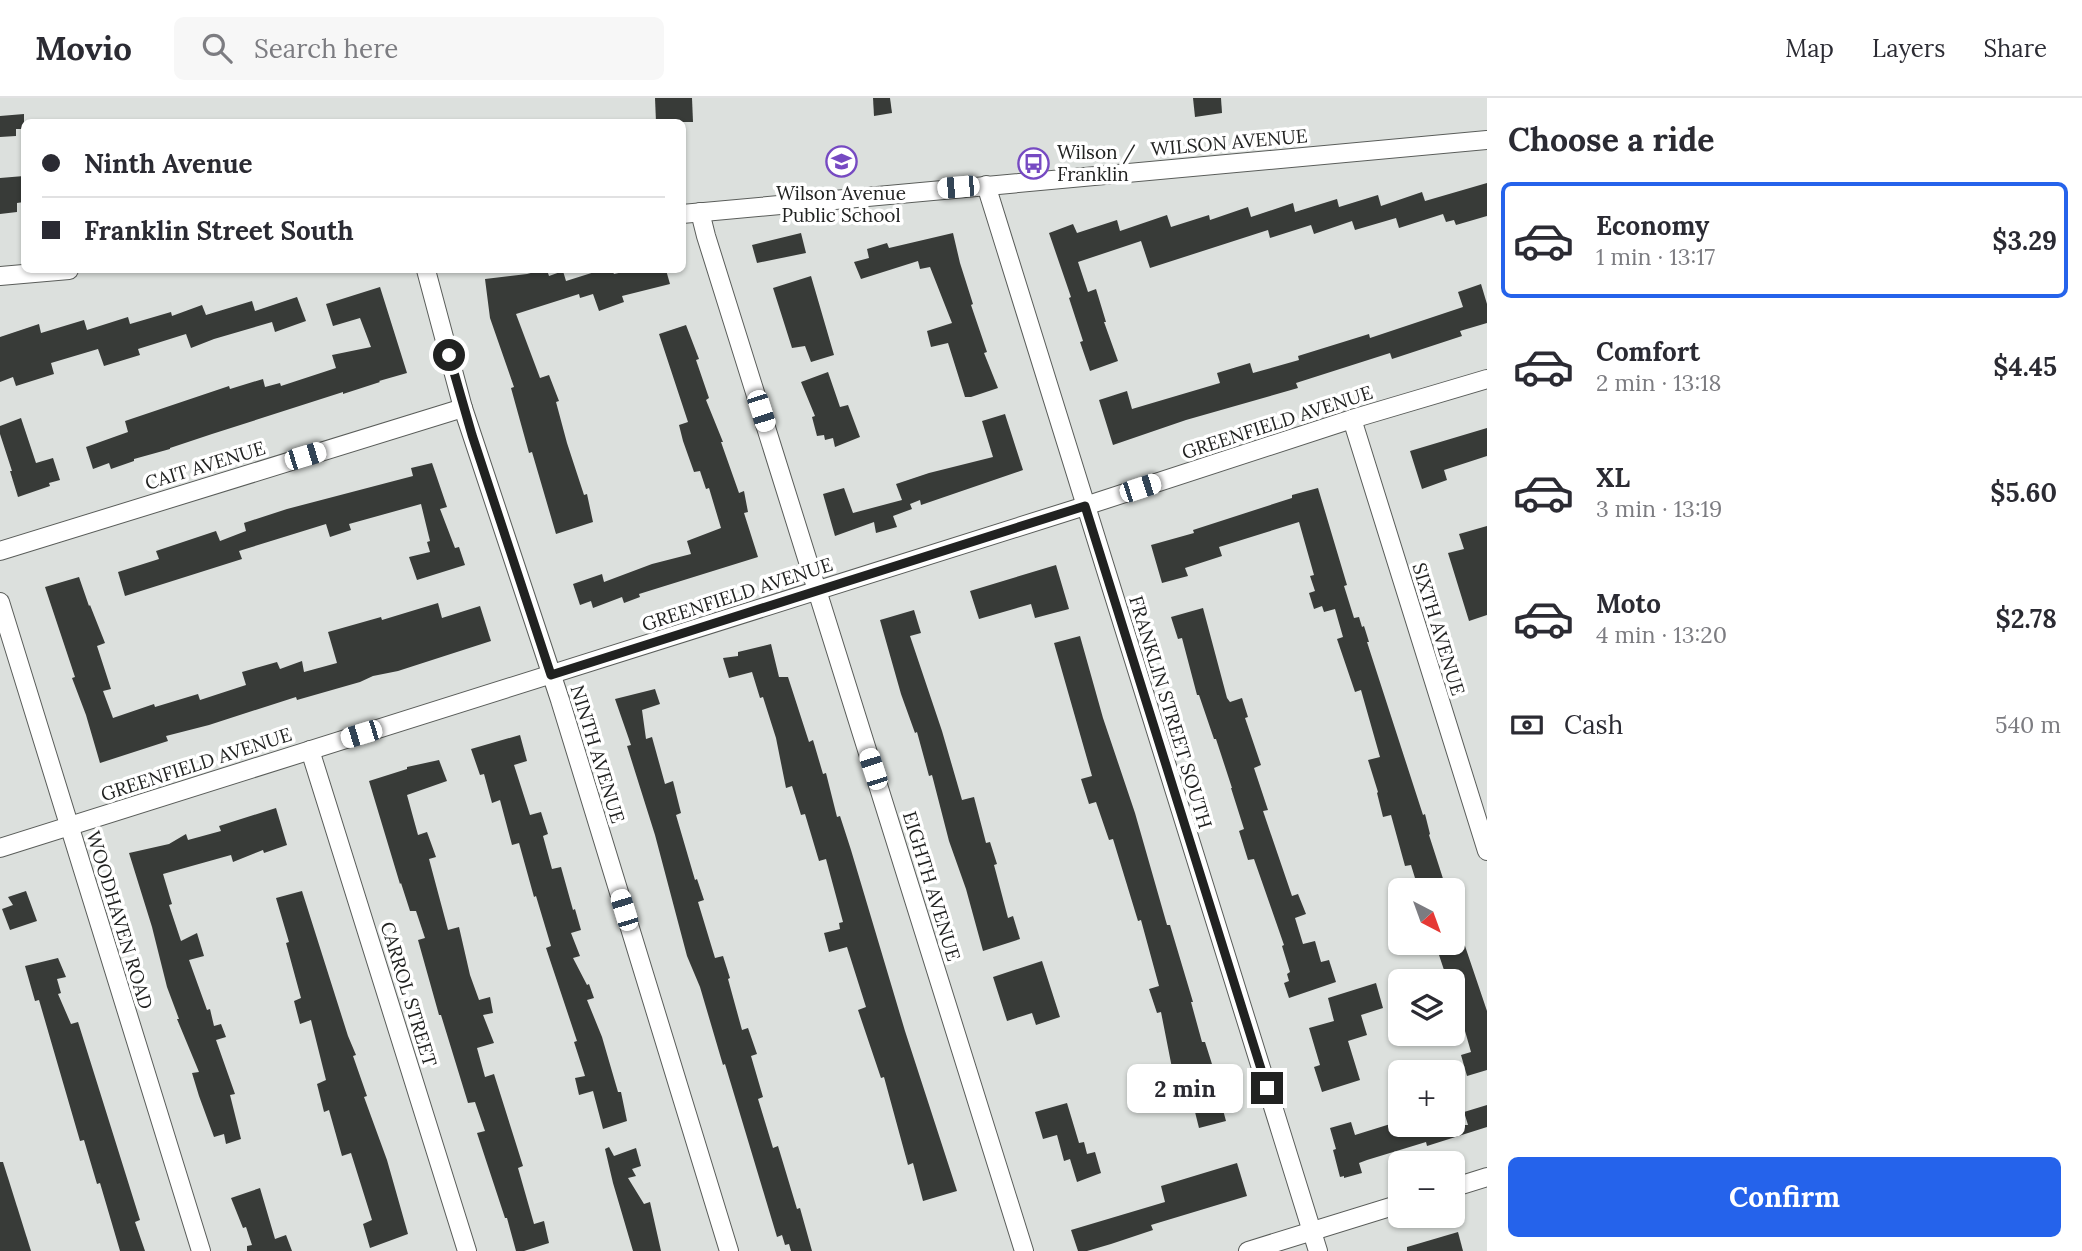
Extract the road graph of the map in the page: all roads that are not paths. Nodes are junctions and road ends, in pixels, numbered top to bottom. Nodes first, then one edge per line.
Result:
1 (1487, 140) edge
2 (986, 185) junction
3 (691, 213) edge
4 (34, 273) edge
5 (427, 273) edge
6 (0, 276) edge
7 (1487, 379) edge
8 (463, 408) junction
9 (1352, 419) junction
10 (1085, 506) junction
11 (0, 551) edge
12 (817, 590) junction
13 (0, 602) edge
14 (551, 675) junction
15 (310, 750) junction
16 (69, 826) junction
17 (0, 848) edge
18 (1487, 851) edge
19 (1487, 1177) edge
20 (1465, 1184) edge
21 (1388, 1208) edge
22 (1312, 1231) junction
23 (201, 1251) edge
24 (467, 1251) edge
25 (729, 1251) edge
26 (1024, 1251) edge
27 (1248, 1251) edge
28 (1318, 1251) edge

1 - 2 street, WILSON AVENUE
2 - 3 street, WILSON AVENUE
2 - 10 street, FRANKLIN STREET SOUTH
3 - 12 street, EIGHTH AVENUE
4 - 6 street
5 - 8 street, NINTH AVENUE
7 - 9 street, GREENFIELD AVENUE
8 - 11 street, CAIT AVENUE
8 - 14 street, NINTH AVENUE
9 - 10 street, GREENFIELD AVENUE
9 - 18 street, SIXTH AVENUE
10 - 12 street, GREENFIELD AVENUE
10 - 22 street, FRANKLIN STREET SOUTH
12 - 14 street, GREENFIELD AVENUE
12 - 26 street, EIGHTH AVENUE
13 - 16 street, WOODHAVEN ROAD
14 - 15 street, GREENFIELD AVENUE
14 - 25 street, NINTH AVENUE
15 - 16 street, GREENFIELD AVENUE
15 - 24 street, CARROL STREET
16 - 17 street, GREENFIELD AVENUE
16 - 23 street, WOODHAVEN ROAD
19 - 20 street
21 - 22 street
22 - 27 street
22 - 28 street, FRANKLIN STREET SOUTH

